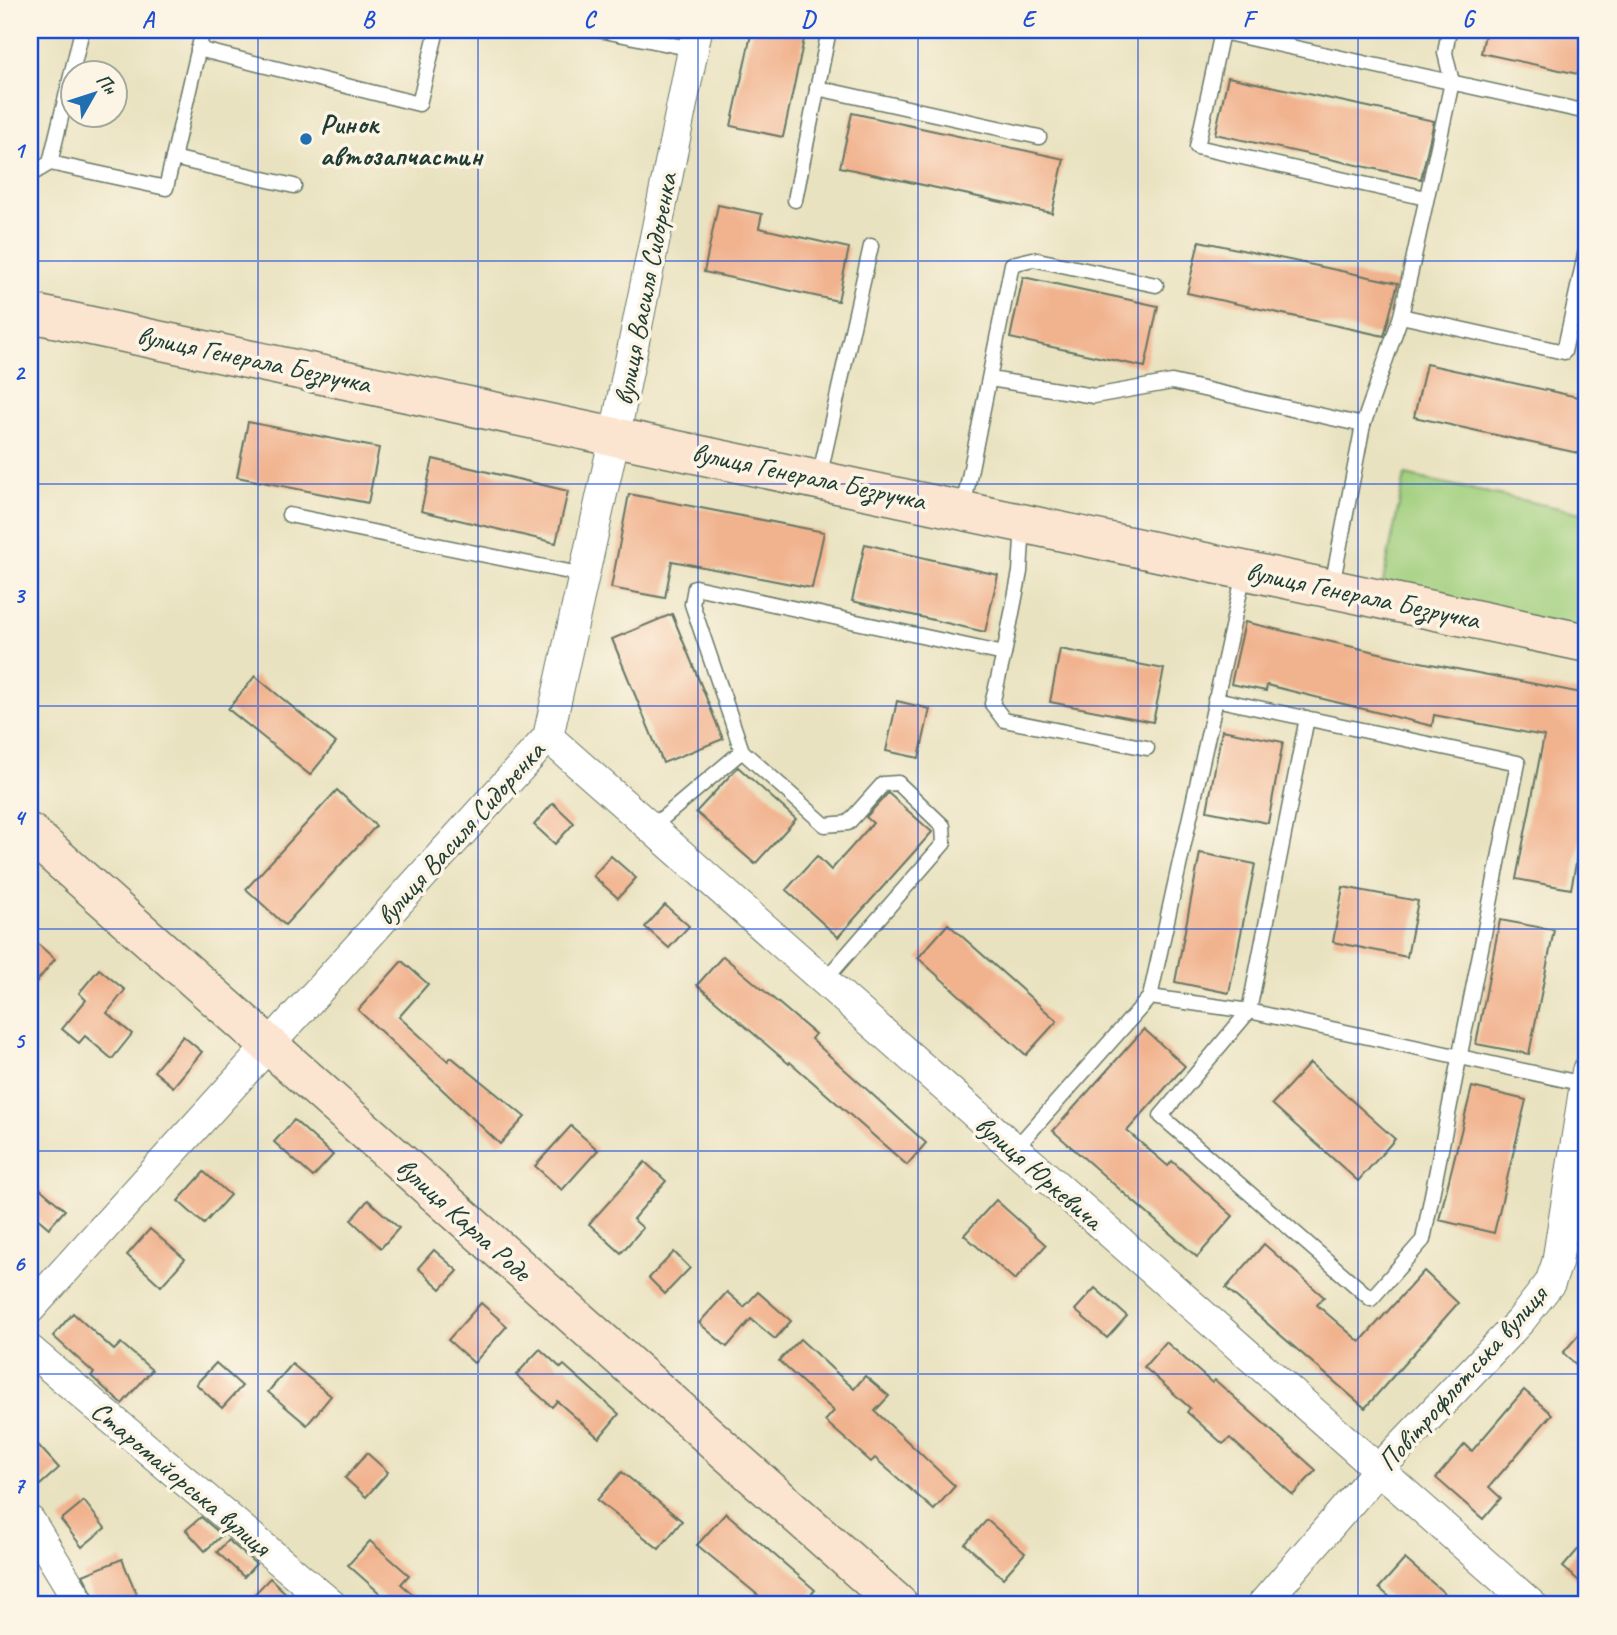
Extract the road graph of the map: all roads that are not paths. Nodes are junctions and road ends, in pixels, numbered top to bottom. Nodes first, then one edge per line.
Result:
1 (82, 30) edge
2 (203, 30) edge
3 (437, 30) edge
4 (599, 30) edge
5 (828, 30) edge
6 (1449, 30) edge
7 (695, 39) edge
8 (198, 49) junction
9 (1452, 82) junction
10 (817, 88) junction
11 (1587, 113) edge
12 (1039, 137) dead end
13 (173, 158) junction
14 (50, 163) junction
15 (30, 175) edge
16 (294, 186) dead end
17 (1426, 198) junction
18 (795, 200) dead end
19 (871, 246) dead end
20 (1587, 246) edge
21 (1156, 285) dead end
22 (30, 313) edge
23 (1401, 316) junction
24 (990, 379) junction
25 (1363, 425) junction
26 (615, 435) junction
27 (819, 478) junction
28 (963, 508) junction
29 (289, 515) dead end
30 (1024, 522) junction
31 (1245, 570) junction
32 (584, 575) junction
33 (1332, 588) junction
34 (1587, 643) edge
35 (1004, 654) junction
36 (1215, 699) junction
37 (1307, 718) junction
38 (548, 737) junction
39 (1147, 748) dead end
40 (742, 751) junction
41 (651, 828) junction
42 (30, 833) edge
43 (824, 981) junction
44 (1150, 997) junction
45 (1249, 1011) junction
46 (268, 1045) junction
47 (1459, 1058) junction
48 (1586, 1078) edge
49 (1014, 1150) junction
50 (1576, 1207) edge
51 (30, 1309) edge
52 (30, 1350) edge
53 (1379, 1469) junction
54 (30, 1521) edge
55 (81, 1605) edge
56 (332, 1605) edge
57 (899, 1605) edge
58 (1262, 1605) edge
59 (1532, 1605) edge

1 - 14 lane
2 - 8 lane
3 - 8 lane
4 - 7 lane
5 - 10 lane
6 - 9 lane
7 - 26 street, вулиця Василя Сидоренка
8 - 13 lane
9 - 11 lane
9 - 17 lane
9 - 17 lane
10 - 12 lane
10 - 18 lane
13 - 14 lane
13 - 16 lane
14 - 15 lane
17 - 23 lane
19 - 27 lane
20 - 23 lane
21 - 24 lane
22 - 26 street, вулиця Генерала Безручка
23 - 25 lane
24 - 25 lane
24 - 28 lane
25 - 33 lane
26 - 27 street, вулиця Генерала Безручка
26 - 32 street, вулиця Василя Сидоренка
27 - 28 street, вулиця Генерала Безручка
28 - 30 street, вулиця Генерала Безручка
29 - 32 lane
30 - 31 street, вулиця Генерала Безручка
30 - 35 lane
31 - 33 street, вулиця Генерала Безручка
31 - 36 lane
32 - 38 street, вулиця Василя Сидоренка
33 - 34 street, вулиця Генерала Безручка
35 - 39 lane
35 - 40 lane
36 - 37 lane
36 - 44 lane
37 - 45 lane
37 - 47 lane
38 - 41 street, вулиця Юркевича
38 - 46 street, вулиця Василя Сидоренка
40 - 41 lane
40 - 43 lane
41 - 43 street, вулиця Юркевича
42 - 46 street, вулиця Карла Роде
43 - 49 street, вулиця Юркевича
44 - 45 lane
44 - 49 lane
45 - 47 lane
45 - 47 lane
46 - 51 street, вулиця Василя Сидоренка
46 - 57 street, вулиця Карла Роде
47 - 48 lane
48 - 50 street, Повітрофлотська вулиця
49 - 53 street, вулиця Юркевича
50 - 53 street, Повітрофлотська вулиця
52 - 56 street, Старомайорська вулиця
53 - 58 street, Повітрофлотська вулиця
53 - 59 street, вулиця Юркевича
54 - 55 street

